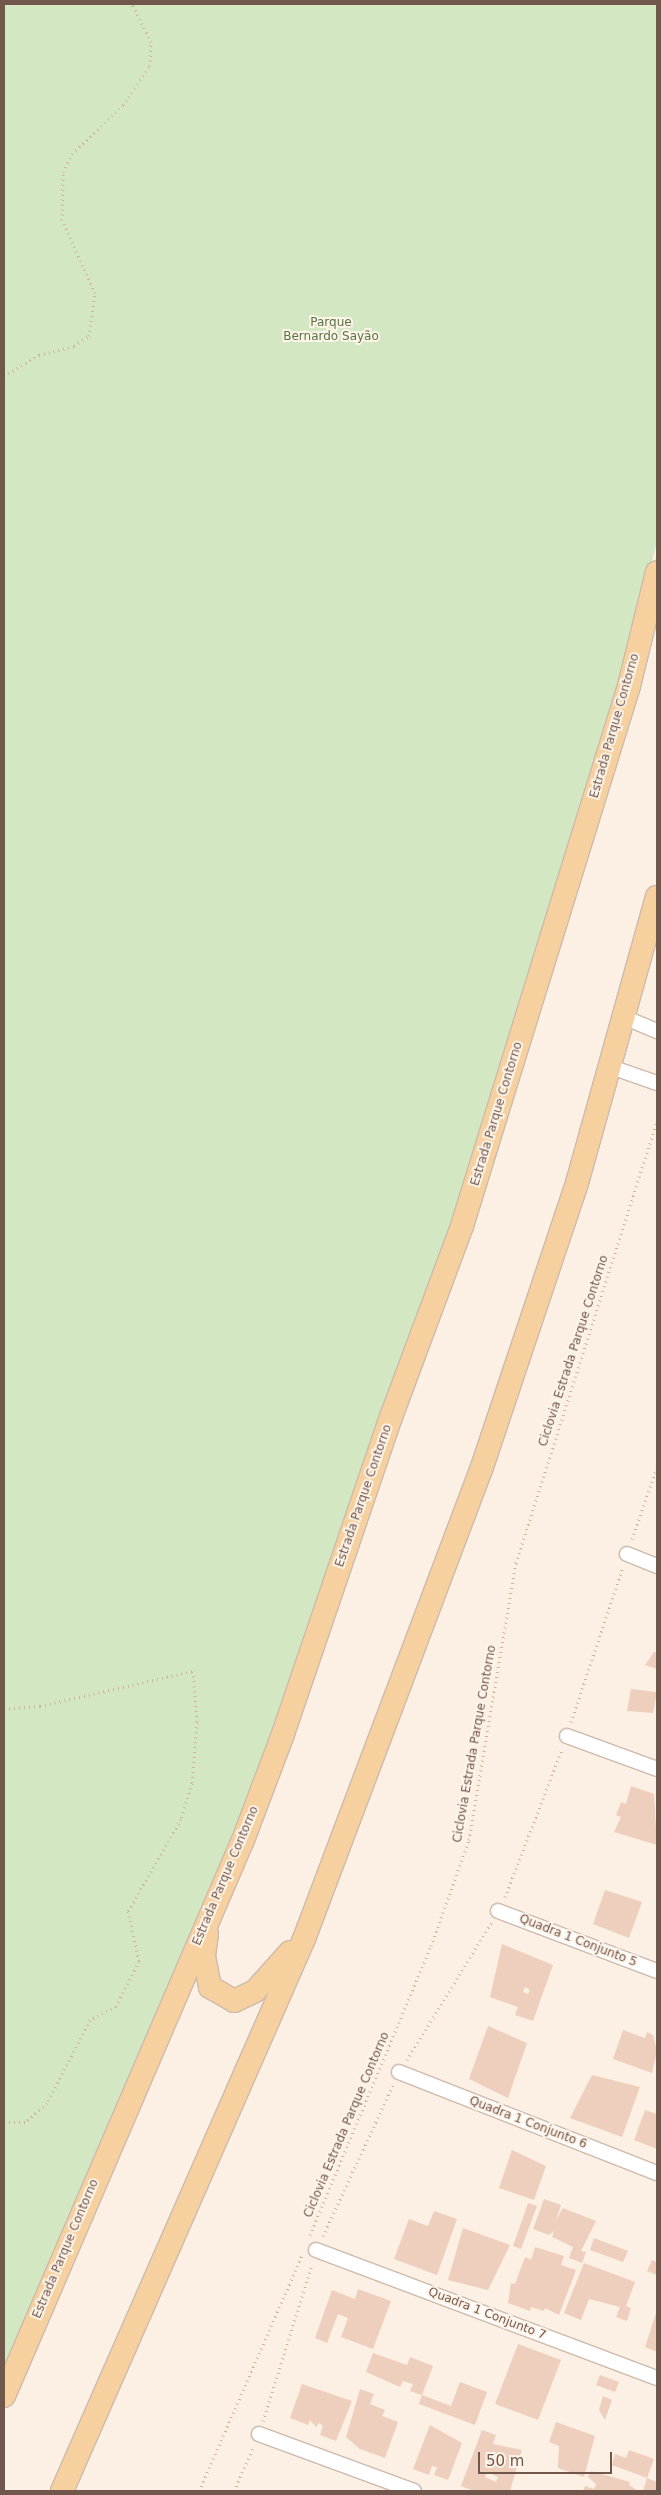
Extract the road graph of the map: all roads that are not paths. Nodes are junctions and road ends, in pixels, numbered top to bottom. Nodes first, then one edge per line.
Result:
1 (657, 572) edge
2 (657, 897) edge
3 (626, 1018) junction
4 (657, 1031) edge
5 (611, 1067) junction
6 (657, 1083) edge
7 (627, 1554) road end
8 (657, 1566) edge
9 (567, 1736) road end
10 (657, 1769) edge
11 (498, 1911) road end
12 (209, 1916) junction
13 (304, 1938) junction
14 (657, 1971) edge
15 (399, 2072) road end
16 (657, 2173) edge
17 (311, 2248) road end
18 (657, 2378) edge
19 (4, 2396) edge
20 (259, 2434) road end
21 (62, 2491) edge
22 (414, 2491) edge

1 - 12 main road, Estrada Parque Contorno
2 - 3 main road
3 - 4 street
3 - 5 main road
5 - 6 street
5 - 13 main road
7 - 8 street
9 - 10 street
11 - 14 street, Quadra 1 Conjunto 5
12 - 13 main road
12 - 19 main road, Estrada Parque Contorno
13 - 21 main road
15 - 16 street, Quadra 1 Conjunto 6
17 - 18 street, Quadra 1 Conjunto 7
20 - 22 street

